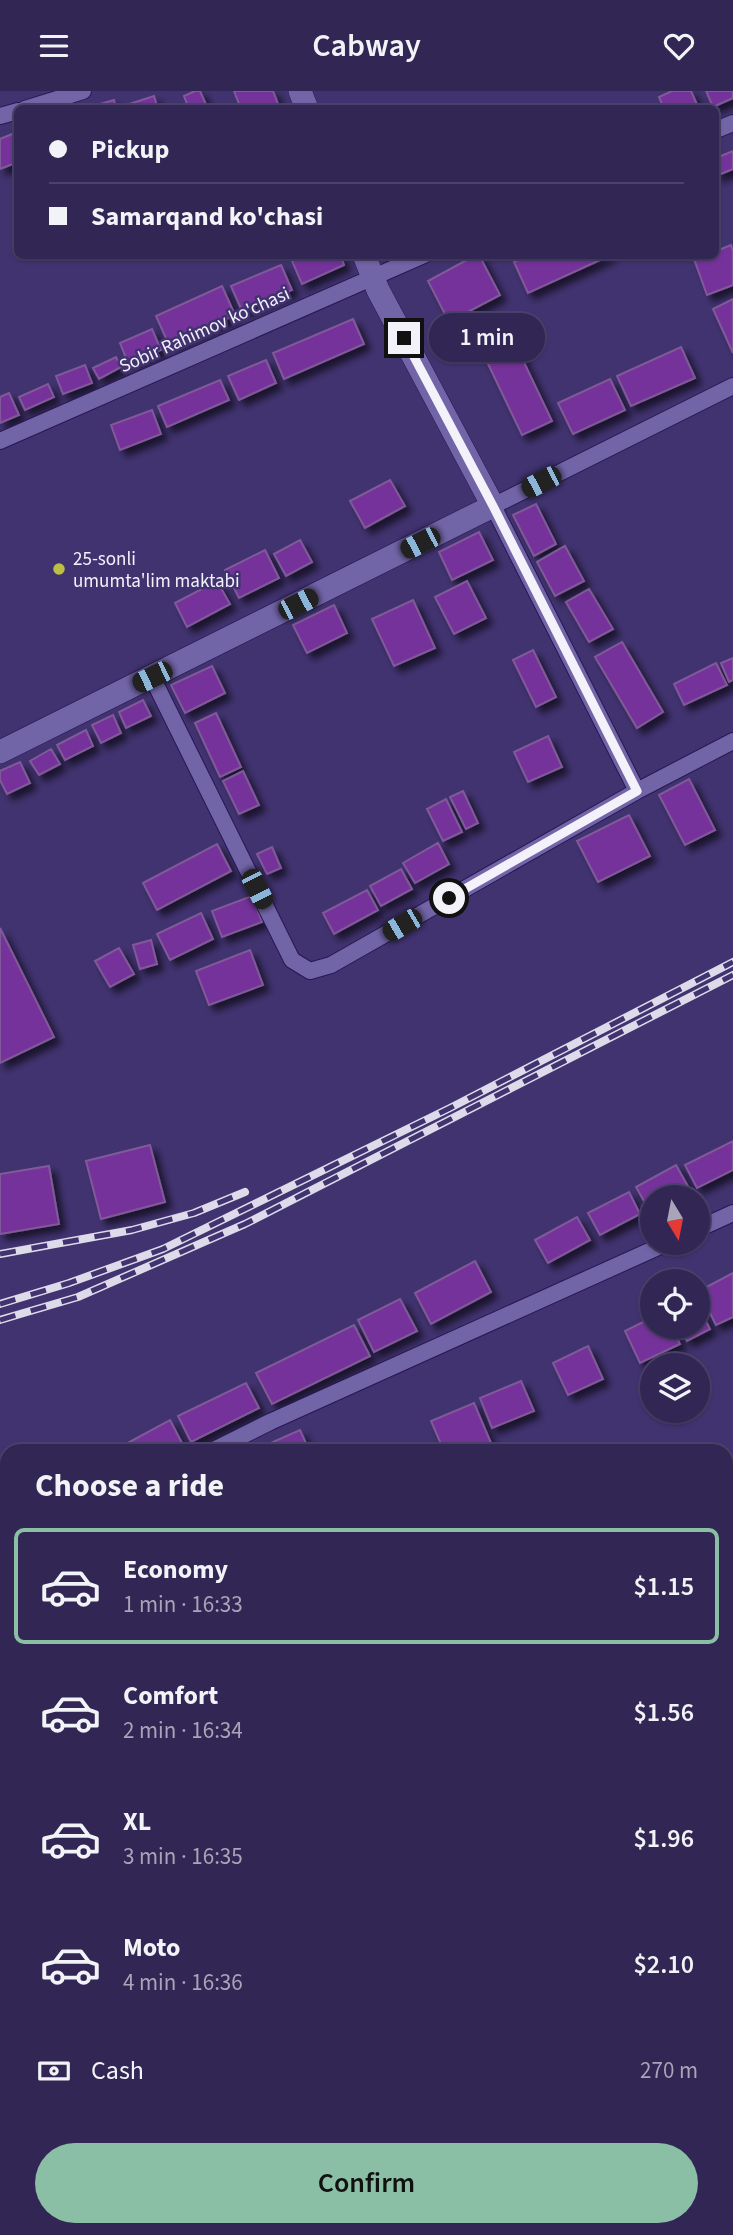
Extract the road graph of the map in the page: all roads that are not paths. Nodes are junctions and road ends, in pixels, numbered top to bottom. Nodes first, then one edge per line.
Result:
1 (83, 91) edge
2 (38, 105) edge
3 (366, 259) edge
4 (415, 259) edge
5 (373, 278) junction
6 (733, 386) edge
7 (0, 441) edge
8 (493, 506) junction
9 (152, 677) junction
10 (733, 741) edge
11 (0, 752) edge
12 (637, 791) junction
13 (733, 1213) edge
14 (710, 1224) edge
15 (640, 1255) edge
16 (226, 1444) edge

1 - 2 street
3 - 5 street
4 - 5 street, Sobir Rahimov ko'chasi
5 - 7 street, Sobir Rahimov ko'chasi
5 - 8 street
6 - 8 street
8 - 9 street
8 - 12 street
9 - 11 street
9 - 12 street
10 - 12 street
13 - 14 street
15 - 16 street

